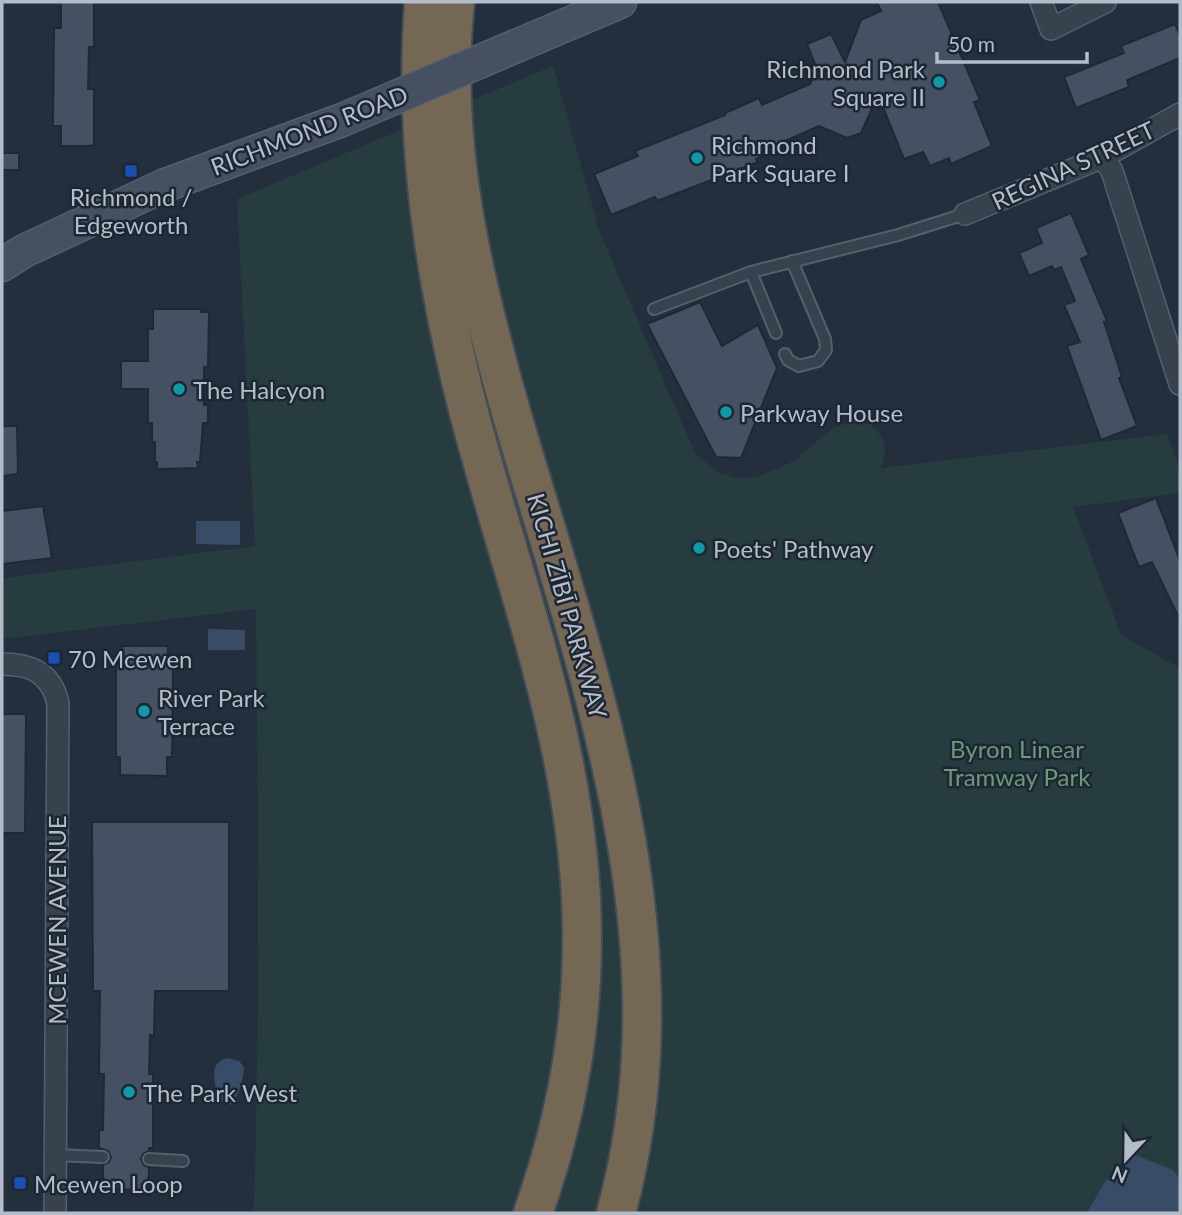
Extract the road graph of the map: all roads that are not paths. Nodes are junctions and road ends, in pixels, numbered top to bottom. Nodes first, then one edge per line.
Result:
1 (415, 2) edge
2 (424, 2) edge
3 (454, 2) edge
4 (620, 2) edge
5 (1041, 2) edge
6 (1105, 2) edge
7 (421, 84) junction
8 (1180, 114) edge
9 (1103, 157) junction
10 (965, 215) joint
11 (792, 261) junction
12 (2, 265) edge
13 (751, 272) junction
14 (654, 309) dead end
15 (776, 333) dead end
16 (785, 354) dead end
17 (1180, 384) edge
18 (2, 663) edge
19 (55, 1155) junction
20 (103, 1157) dead end
21 (149, 1159) dead end
22 (183, 1161) dead end
23 (55, 1213) edge
24 (533, 1213) edge
25 (616, 1213) edge

1 - 7 lane
2 - 7 highway, KICHI ZĪBĪ PARKWAY
3 - 25 highway, KICHI ZĪBĪ PARKWAY
4 - 12 main road, RICHMOND ROAD, bridge
5 - 6 street
7 - 24 highway, KICHI ZĪBĪ PARKWAY
8 - 9 street, REGINA STREET
9 - 10 street, REGINA STREET
9 - 17 street
10 - 11 lane
11 - 13 lane
11 - 16 lane
13 - 14 lane
13 - 15 lane
18 - 19 street, MCEWEN AVENUE
19 - 20 lane
19 - 23 street, MCEWEN AVENUE
21 - 22 lane

